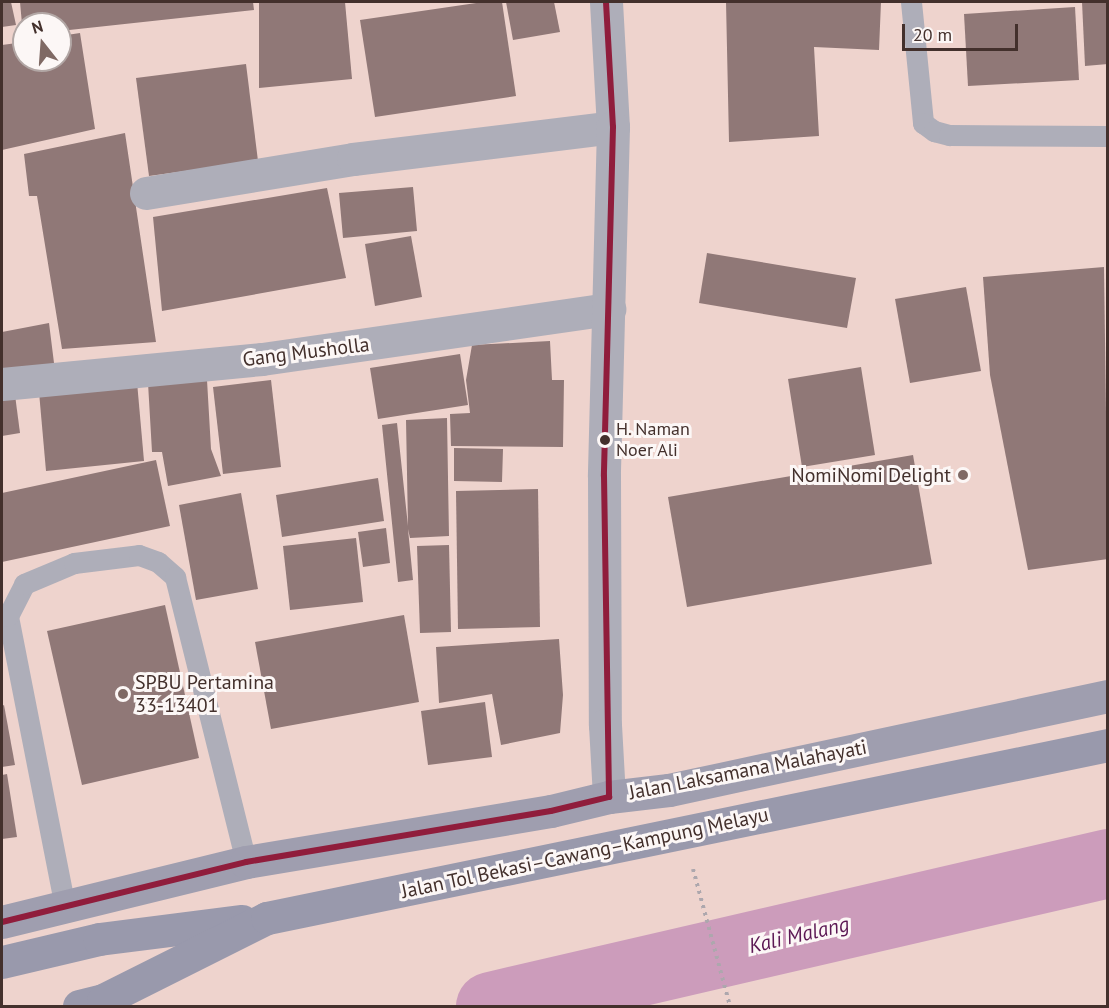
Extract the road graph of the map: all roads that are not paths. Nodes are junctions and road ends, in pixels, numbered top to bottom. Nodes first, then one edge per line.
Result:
1 (606, 2) edge
2 (911, 2) edge
3 (613, 127) junction
4 (1107, 136) edge
5 (146, 193) dead end
6 (609, 309) junction
7 (2, 384) edge
8 (1107, 696) edge
9 (1107, 745) edge
10 (609, 796) junction
11 (246, 862) junction
12 (65, 907) junction
13 (267, 918) junction
14 (2, 922) edge
15 (2, 962) edge
16 (79, 1006) edge

1 - 3 street
2 - 4 lane
3 - 5 street
3 - 6 street
6 - 7 street, Gang Musholla
6 - 10 street
8 - 10 main road, Jalan Laksamana Malahayati
9 - 13 highway, Jalan Tol Bekasi–Cawang–Kampung Melayu
10 - 11 main road, Jalan Laksamana Malahayati
11 - 12 main road, Jalan Laksamana Malahayati
11 - 12 lane
12 - 14 main road, Jalan Laksamana Malahayati
13 - 15 highway
13 - 16 highway, Jalan Tol Bekasi–Cawang–Kampung Melayu

